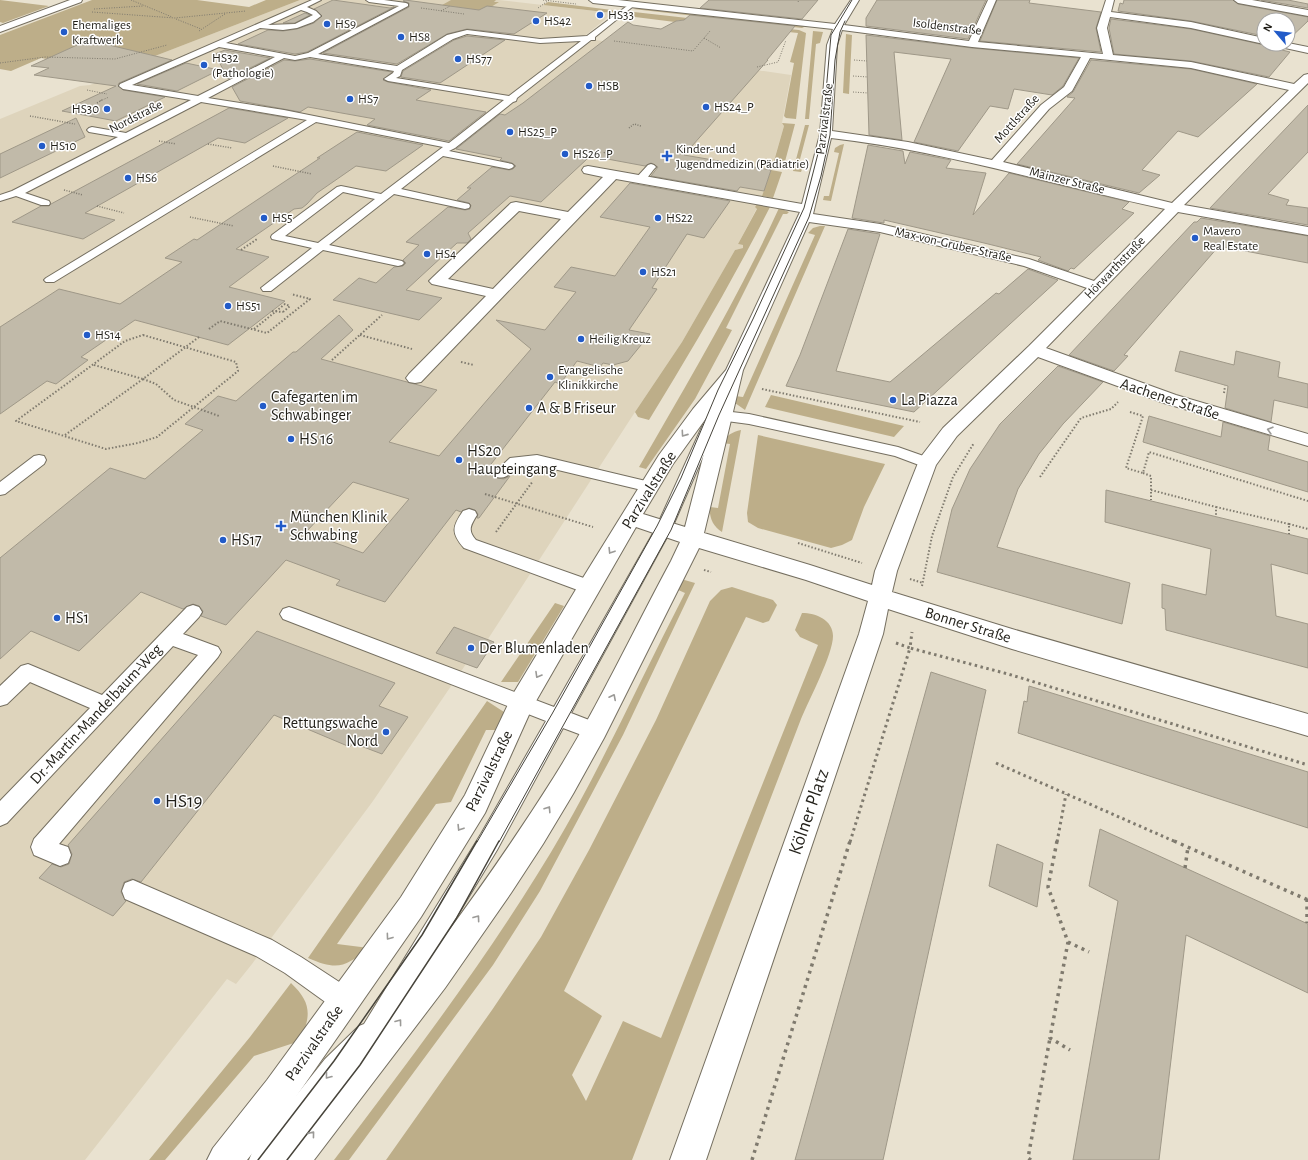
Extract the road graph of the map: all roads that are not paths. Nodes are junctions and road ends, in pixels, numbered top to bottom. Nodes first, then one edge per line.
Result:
1 (78, 0) edge
2 (318, 0) edge
3 (369, 0) edge
4 (593, 0) edge
5 (700, 0) edge
6 (855, 0) edge
7 (992, 0) edge
8 (1110, 0) edge
9 (1238, 0) edge
10 (634, 4) junction
11 (300, 8) junction
12 (687, 10) junction
13 (1106, 14) junction
14 (1308, 14) edge
15 (259, 26) junction
16 (838, 27) junction
17 (0, 29) edge
18 (592, 38) junction
19 (1256, 39) edge
20 (218, 44) junction
21 (972, 44) junction
22 (1296, 48) edge
23 (1308, 50) edge
24 (310, 55) junction
25 (1087, 55) junction
26 (283, 56) junction
27 (1109, 57) junction
28 (295, 58) junction
29 (308, 65) dead end
30 (398, 69) junction
31 (1308, 77) edge
32 (1298, 93) junction
33 (200, 98) junction
34 (513, 99) junction
35 (315, 119) junction
36 (92, 130) road end
37 (826, 134) junction
38 (126, 136) junction
39 (452, 146) junction
40 (442, 153) junction
41 (995, 164) junction
42 (509, 166) dead end
43 (651, 167) dead end
44 (588, 170) dead end
45 (612, 175) junction
46 (640, 180) junction
47 (394, 190) junction
48 (16, 193) junction
49 (0, 198) edge
50 (384, 198) junction
51 (45, 203) dead end
52 (465, 206) dead end
53 (1175, 208) junction
54 (807, 213) junction
55 (572, 217) junction
56 (1308, 231) edge
57 (320, 247) junction
58 (398, 263) dead end
59 (50, 280) dead end
60 (1097, 287) junction
61 (267, 288) road end
62 (496, 294) junction
63 (1035, 350) junction
64 (415, 378) dead end
65 (712, 414) junction
66 (1308, 440) edge
67 (39, 460) dead end
68 (927, 463) junction
69 (502, 473) dead end
70 (650, 487) junction
71 (0, 490) edge
72 (469, 515) dead end
73 (631, 518) junction
74 (664, 528) junction
75 (693, 537) junction
76 (589, 587) junction
77 (879, 596) junction
78 (193, 612) dead end
79 (289, 614) dead end
80 (170, 637) junction
81 (0, 698) edge
82 (522, 702) junction
83 (104, 704) junction
84 (558, 716) junction
85 (1308, 725) edge
86 (595, 731) junction
87 (0, 816) edge
88 (60, 855) dead end
89 (133, 892) dead end
90 (344, 1000) junction
91 (375, 1028) junction
92 (333, 1109) junction
93 (224, 1160) edge
94 (263, 1160) edge
95 (292, 1160) edge
96 (688, 1160) edge

1 - 17 street
2 - 11 lane
3 - 24 lane
4 - 10 street, Isoldenstraße
5 - 12 street
6 - 16 street, Parzivalstraße
7 - 21 street
8 - 13 street
9 - 14 street
10 - 12 street, Isoldenstraße
10 - 18 lane
11 - 15 lane
11 - 15 lane
12 - 16 street, Isoldenstraße
13 - 19 street
13 - 27 street
15 - 20 lane
16 - 21 street, Isoldenstraße
16 - 37 street, Parzivalstraße
18 - 30 lane
18 - 34 lane
20 - 26 lane
20 - 33 lane
21 - 25 street, Isoldenstraße
22 - 23 street
24 - 28 lane
24 - 30 lane
25 - 27 street, Isoldenstraße
25 - 41 street, Mottlstraße
26 - 28 lane
26 - 33 lane, Nordstraße
27 - 32 street, Isoldenstraße
28 - 29 lane
30 - 34 lane
31 - 32 street, Hörwarthstraße
32 - 53 street, Hörwarthstraße
33 - 35 lane
33 - 38 lane, Nordstraße
34 - 39 lane
35 - 39 lane
35 - 59 lane
36 - 38 lane
37 - 41 street, Mainzer Straße
37 - 54 street, Parzivalstraße
38 - 48 lane, Nordstraße
39 - 40 lane
40 - 42 lane
40 - 47 lane
41 - 53 street, Mainzer Straße
43 - 46 lane
44 - 45 street, Max-von-Gruber-Straße
45 - 46 street, Max-von-Gruber-Straße
45 - 55 street
46 - 54 street, Max-von-Gruber-Straße
47 - 50 lane
47 - 52 lane
48 - 49 lane, Nordstraße
48 - 51 lane
50 - 57 lane
50 - 57 lane
53 - 56 street, Mainzer Straße
53 - 60 street, Hörwarthstraße
54 - 60 street, Max-von-Gruber-Straße
54 - 65 street, Parzivalstraße
55 - 62 street
55 - 62 street
57 - 58 lane
57 - 61 lane
60 - 63 street, Hörwarthstraße
62 - 64 street
66 -> 63 street, Aachener Straße
63 - 68 street, Hörwarthstraße
65 - 68 lane
65 -> 70 street, Parzivalstraße
65 - 74 lane
65 - 75 street, Parzivalstraße
67 - 71 lane
68 - 77 street, Kölner Platz
69 - 70 lane
70 - 73 street, Parzivalstraße
72 - 76 lane
73 - 74 street, Bonner Straße
73 -> 76 street, Parzivalstraße
74 - 75 street, Bonner Straße
74 - 84 lane
75 - 77 street, Bonner Straße
86 -> 75 street, Parzivalstraße
76 -> 82 street, Parzivalstraße
77 - 85 street, Bonner Straße
77 - 96 street, Kölner Platz
78 - 80 lane, Dr.-Martin-Mandelbaum-Weg
79 - 82 lane
80 - 83 lane, Dr.-Martin-Mandelbaum-Weg
80 - 88 lane
81 - 83 lane
82 - 84 lane
82 -> 90 street, Parzivalstraße
83 - 87 lane, Dr.-Martin-Mandelbaum-Weg
84 - 86 lane
84 - 91 lane
92 -> 86 street, Parzivalstraße
89 - 90 lane
90 - 93 street, Parzivalstraße
91 - 92 lane
91 -> 94 lane
95 -> 92 street, Parzivalstraße

